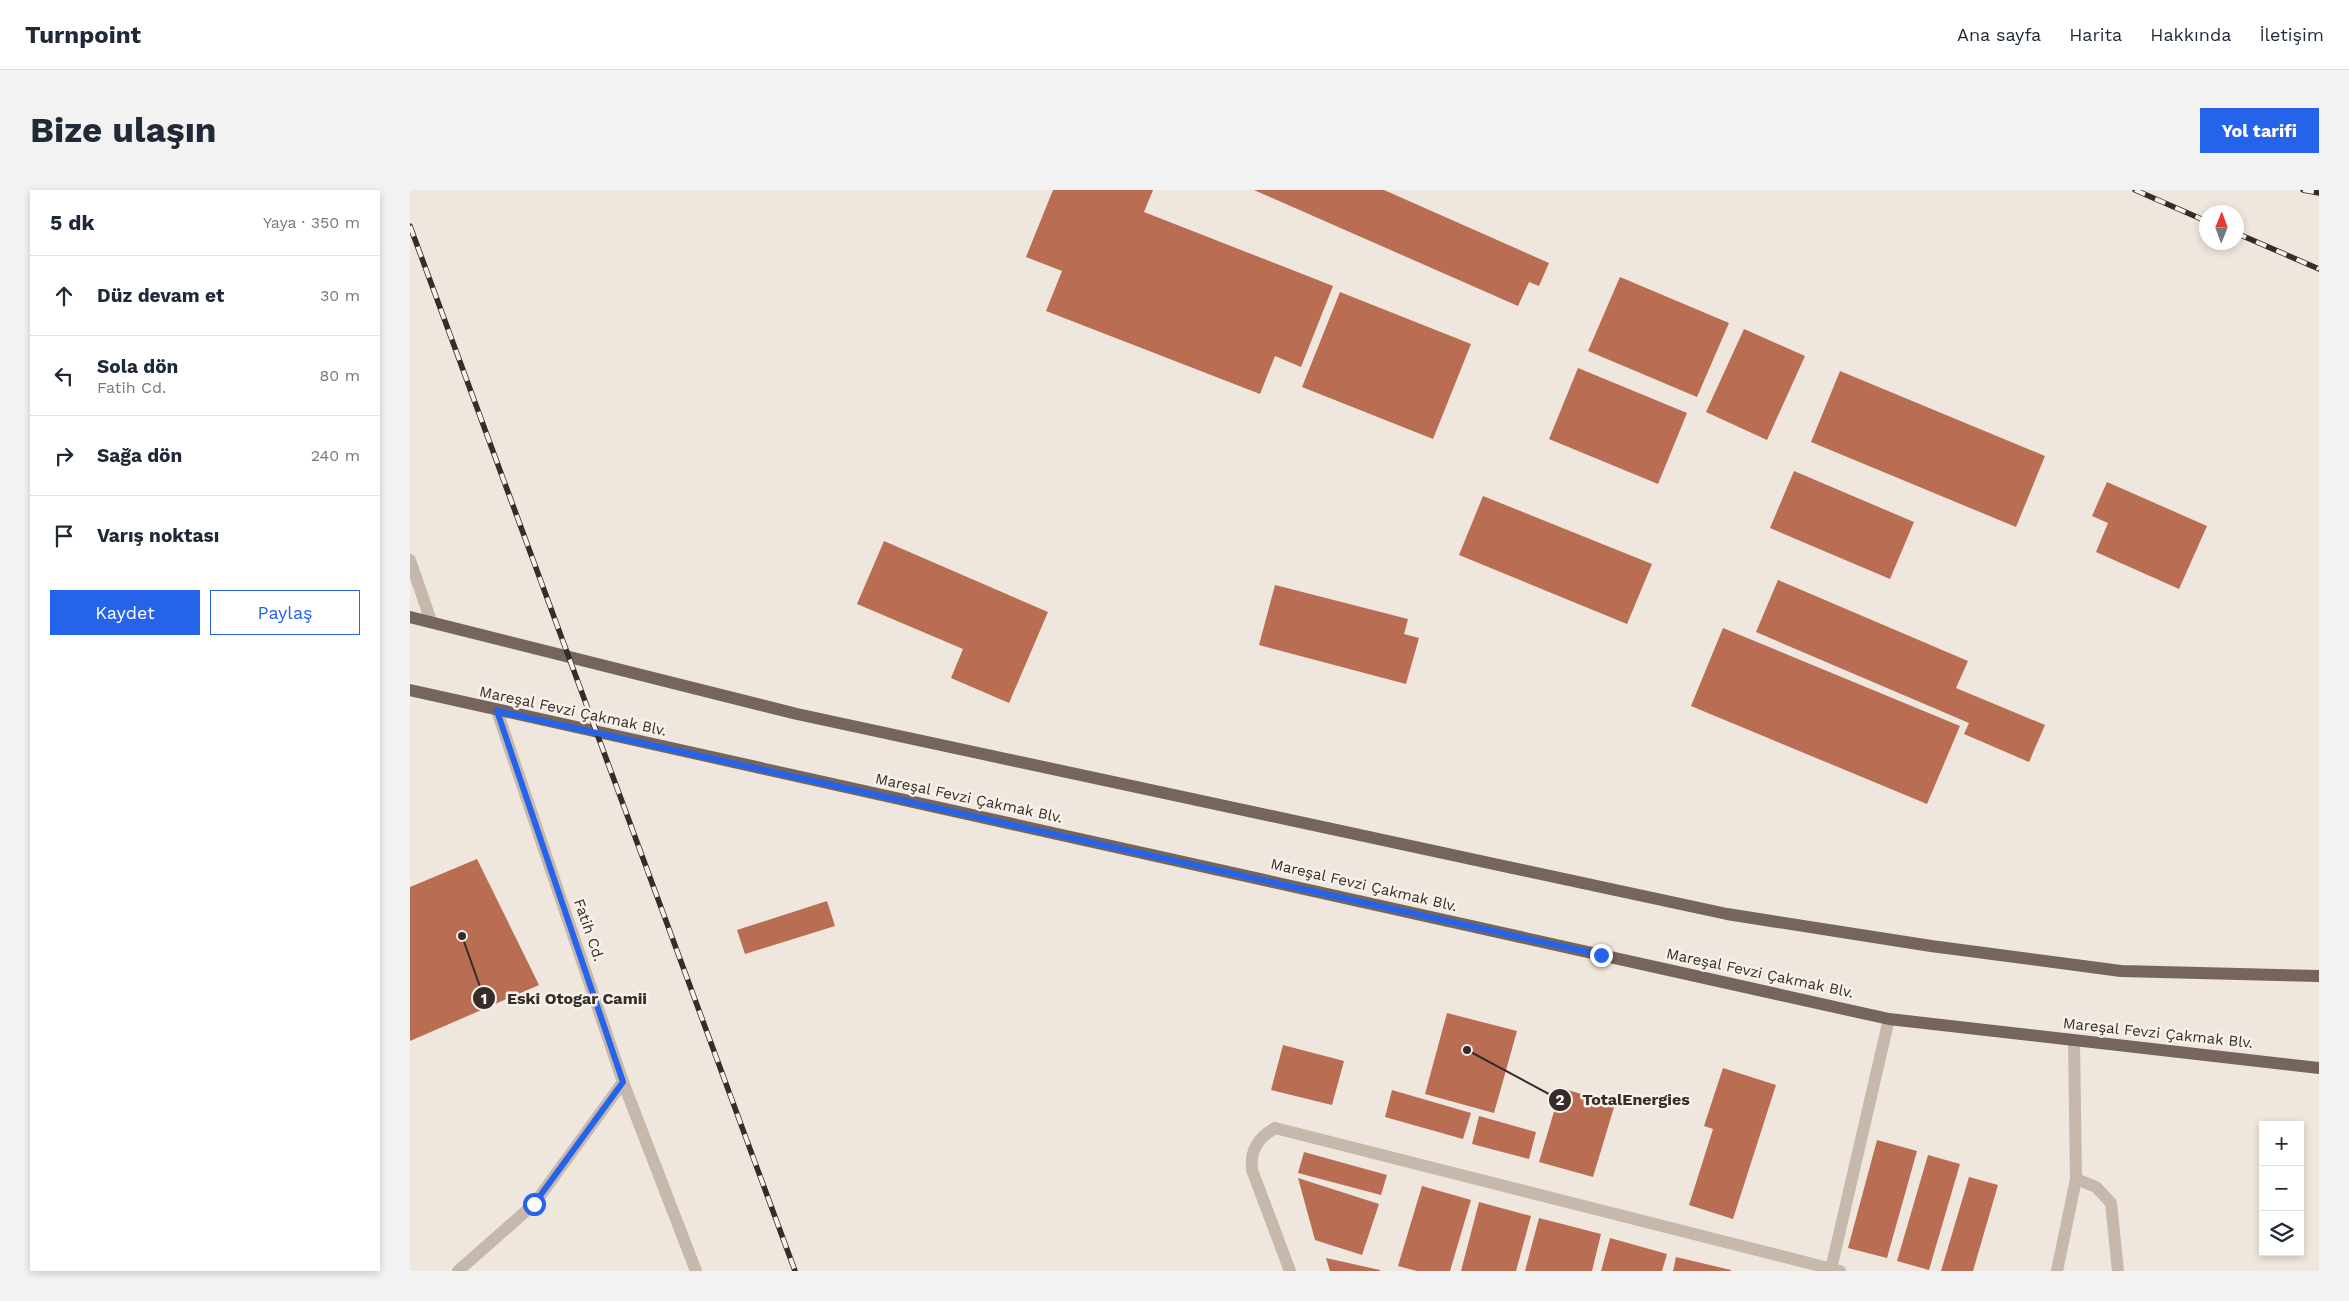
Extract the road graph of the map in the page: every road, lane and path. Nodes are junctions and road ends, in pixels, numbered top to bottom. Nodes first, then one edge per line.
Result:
1 (410, 560) edge
2 (410, 617) edge
3 (431, 621) junction
4 (410, 690) edge
5 (497, 711) junction
6 (2319, 976) edge
7 (1889, 1019) junction
8 (2074, 1040) junction
9 (2319, 1068) edge
10 (623, 1082) junction
11 (2076, 1179) junction
12 (1836, 1270) edge
13 (458, 1271) edge
14 (696, 1271) edge
15 (1290, 1271) edge
16 (2057, 1271) edge
17 (2118, 1271) edge

1 - 3 street
2 - 3 main road
3 - 6 main road
4 - 5 main road, Mareşal Fevzi Çakmak Blv.
5 - 7 main road, Mareşal Fevzi Çakmak Blv.
5 - 10 street, Fatih Cd.
7 - 8 main road, Mareşal Fevzi Çakmak Blv.
7 - 12 street
8 - 9 main road, Mareşal Fevzi Çakmak Blv.
8 - 11 street
10 - 13 street
10 - 14 street, Fatih Cd.
11 - 16 street
11 - 17 street
12 - 15 street

